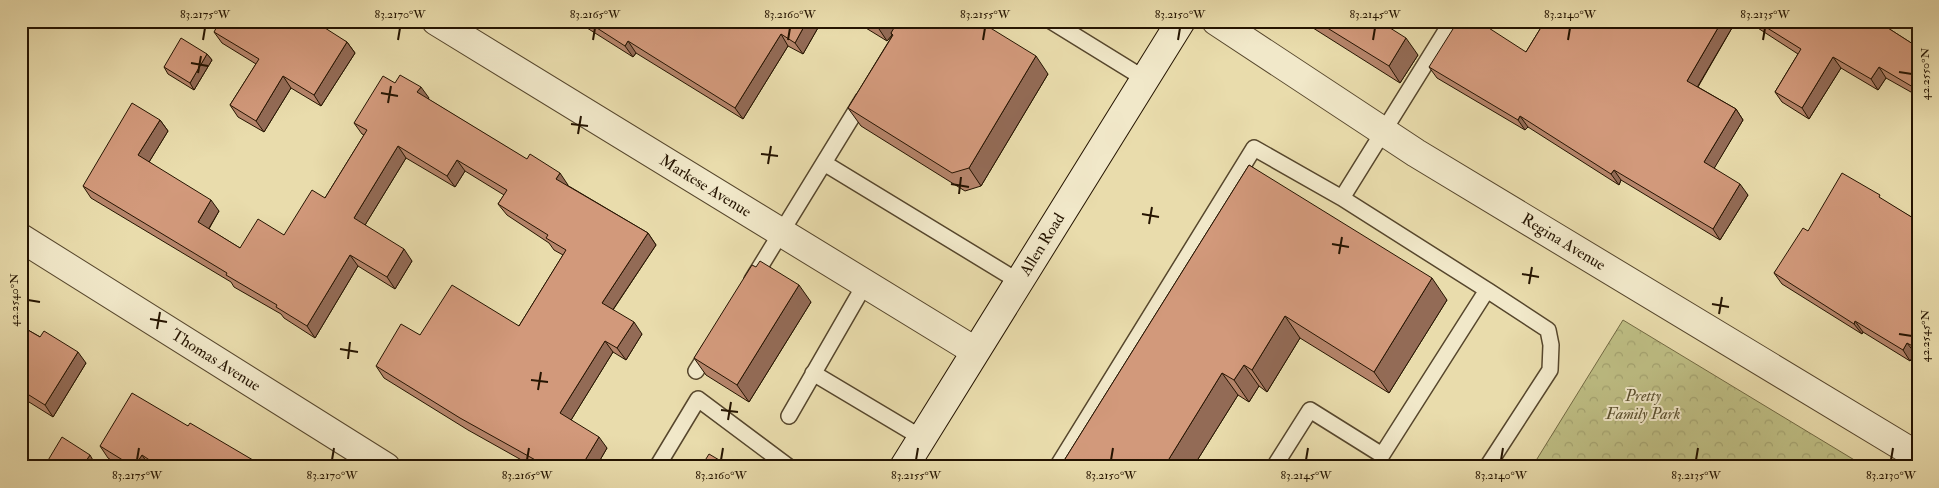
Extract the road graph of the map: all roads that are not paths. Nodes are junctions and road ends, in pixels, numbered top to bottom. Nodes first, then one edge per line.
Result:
1 (436, 21) edge
2 (1051, 21) edge
3 (1181, 21) edge
4 (1216, 21) edge
5 (1452, 21) edge
6 (1145, 79) junction
7 (870, 88) edge
8 (1384, 131) junction
9 (824, 163) junction
10 (1342, 198) junction
11 (781, 233) junction
12 (21, 238) edge
13 (1018, 281) junction
14 (865, 284) junction
15 (747, 289) edge
16 (1487, 290) junction
17 (716, 338) edge
18 (975, 351) junction
19 (696, 371) edge
20 (813, 374) junction
21 (788, 416) dead end
22 (922, 438) junction
23 (1918, 456) edge
24 (1378, 461) edge
25 (386, 467) edge
26 (657, 467) edge
27 (789, 467) edge
28 (904, 467) edge
29 (1057, 467) edge
30 (1274, 467) edge
31 (1487, 467) edge

1 - 11 street, Markese Avenue
2 - 6 lane
3 - 6 street, Allen Road
4 - 8 street, Regina Avenue
5 - 8 lane
6 - 13 street, Allen Road
7 - 9 lane
8 - 10 lane
8 - 23 street, Regina Avenue
9 - 11 lane
9 - 13 lane
10 - 16 lane
10 - 29 lane
11 - 14 street, Markese Avenue
11 - 15 lane
12 - 25 street, Thomas Avenue
13 - 18 street, Allen Road
14 - 18 street, Markese Avenue
14 - 20 lane
16 - 24 lane
16 - 31 lane
17 - 19 lane
18 - 22 street, Allen Road
20 - 21 lane
20 - 22 lane
22 - 28 street, Allen Road
24 - 30 lane
26 - 27 lane

